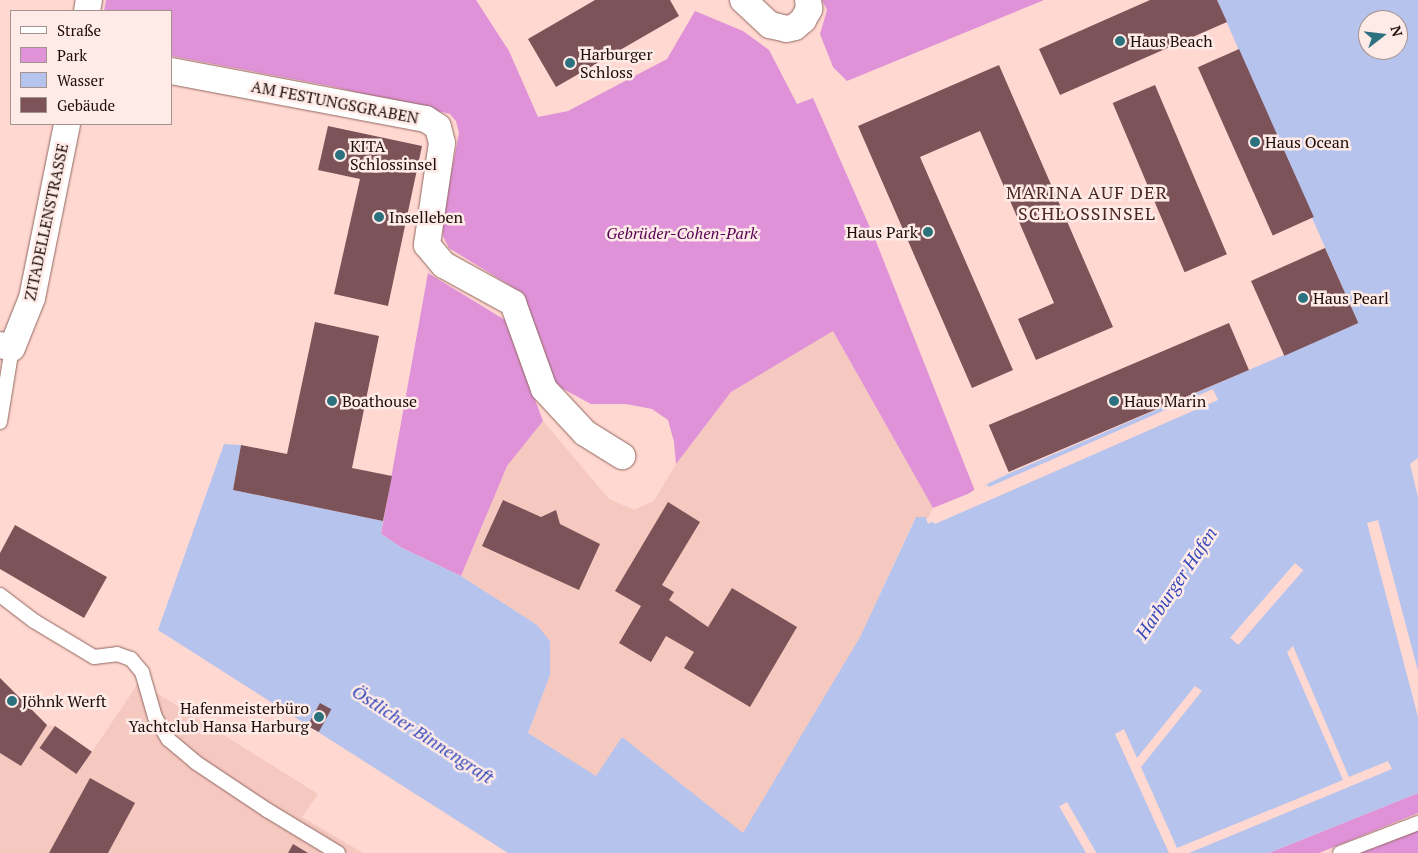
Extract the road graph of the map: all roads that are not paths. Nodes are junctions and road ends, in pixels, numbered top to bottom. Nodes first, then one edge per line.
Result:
1 (743, 0) edge
2 (808, 0) edge
3 (172, 71) edge
4 (67, 125) edge
5 (6, 347) edge
6 (0, 422) edge
7 (622, 456) dead end
8 (0, 595) edge
9 (1418, 823) edge
10 (338, 853) edge
11 (1340, 853) edge

1 - 2 street
3 - 7 street, AM FESTUNGSGRABEN
4 - 5 street, ZITADELLENSTRASSE
5 - 6 lane
8 - 10 lane
9 - 11 lane

